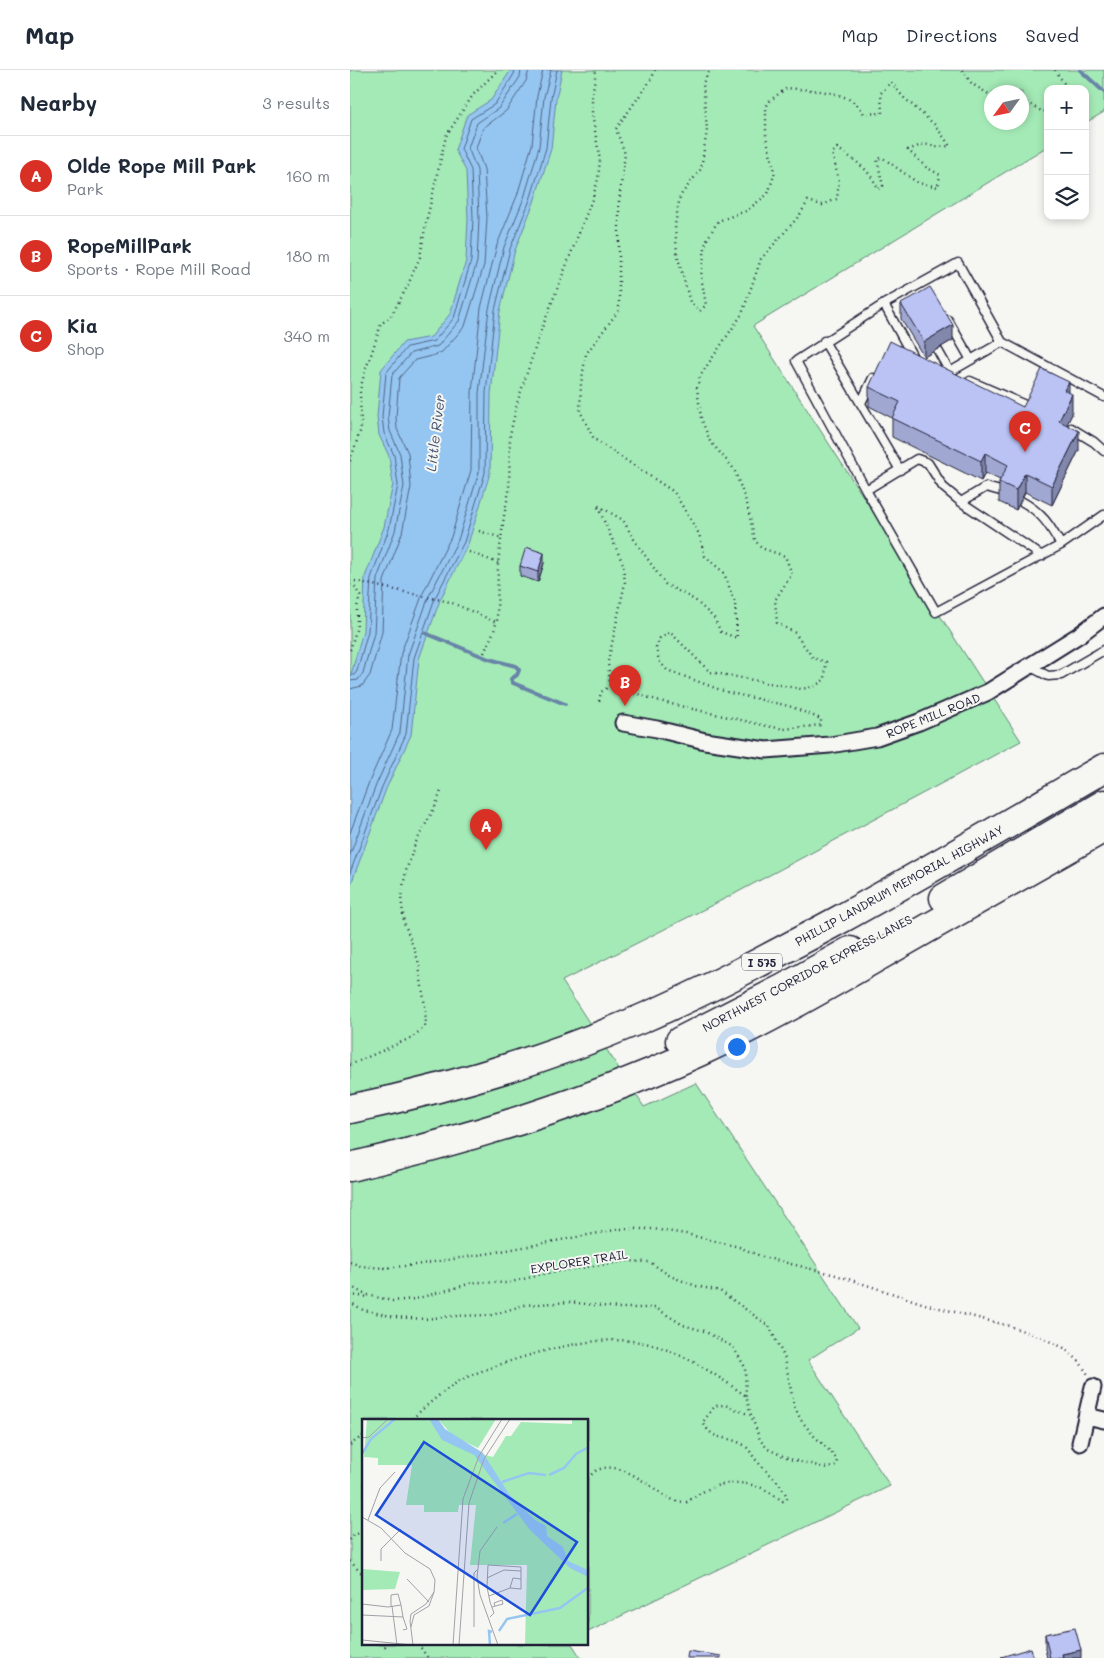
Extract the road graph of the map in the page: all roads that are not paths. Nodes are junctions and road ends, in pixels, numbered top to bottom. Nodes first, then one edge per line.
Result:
1 (926, 280) junction
2 (930, 288) edge
3 (884, 304) junction
4 (944, 312) edge
5 (824, 341) junction
6 (1002, 342) junction
7 (937, 350) dead end
8 (971, 360) junction
9 (925, 365) edge
10 (933, 368) edge
11 (877, 370) edge
12 (950, 372) junction
13 (1104, 397) edge
14 (861, 403) junction
15 (1032, 408) edge
16 (1066, 426) edge
17 (1104, 452) edge
18 (900, 470) junction
19 (866, 490) junction
20 (1004, 492) edge
21 (1021, 501) dead end
22 (961, 502) junction
23 (1104, 515) edge
24 (1061, 545) junction
25 (1042, 556) junction
26 (1104, 616) edge
27 (1104, 650) edge
28 (1029, 666) junction
29 (623, 723) dead end
30 (1104, 768) edge
31 (1104, 804) edge
32 (1104, 828) edge
33 (350, 1109) edge
34 (502, 1127) junction
35 (350, 1167) edge
36 (1093, 1386) road end
37 (1087, 1416) junction
38 (1104, 1420) edge
39 (1080, 1443) dead end

1 - 2 lane
1 - 3 lane
1 - 6 lane
3 - 5 lane
3 - 9 lane
4 - 8 lane
5 - 14 lane
5 - 19 lane
6 - 8 lane
6 - 13 lane
7 - 12 lane
8 - 12 lane
10 - 12 lane
11 - 14 lane
12 - 15 lane
14 - 18 lane
16 - 17 lane
18 - 19 lane
18 - 22 lane
19 - 25 lane
20 - 22 lane
21 - 24 lane
22 - 25 lane
23 - 24 lane
24 - 25 lane
26 - 28 street, ROPE MILL ROAD
27 - 28 lane
28 - 29 street, ROPE MILL ROAD
30 - 33 highway, PHILLIP LANDRUM MEMORIAL HIGHWAY / I 575
31 - 34 highway, NORTHWEST CORRIDOR EXPRESS LANES
32 - 34 highway
34 - 35 highway
36 - 37 street
37 - 38 street
37 - 39 street

